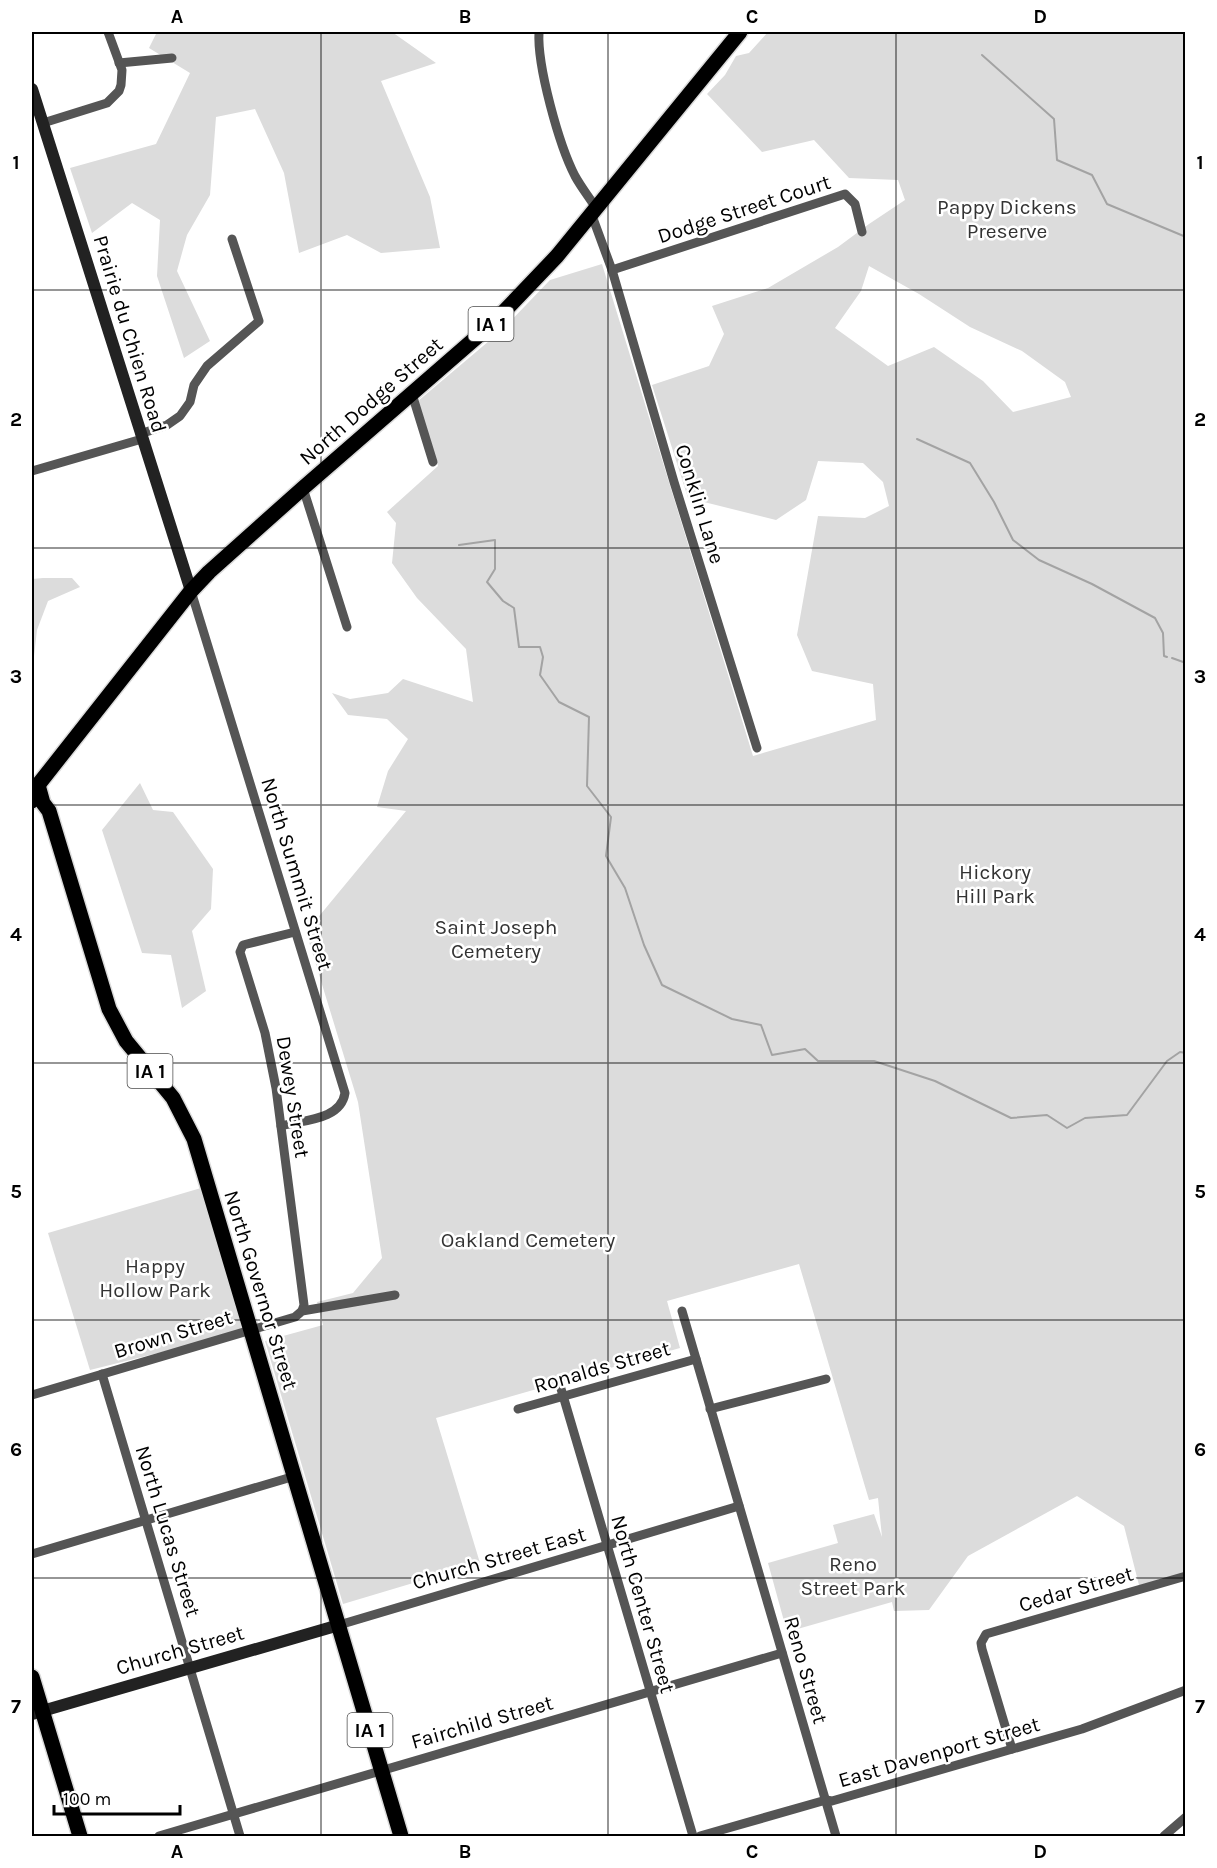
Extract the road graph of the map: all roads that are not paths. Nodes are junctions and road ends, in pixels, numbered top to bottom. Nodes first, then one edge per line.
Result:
1 (108, 32) edge
2 (539, 32) edge
3 (740, 32) edge
4 (172, 58) dead end
5 (119, 63) junction
6 (32, 89) edge
7 (43, 123) junction
8 (594, 210) junction
9 (862, 232) dead end
10 (232, 240) dead end
11 (612, 270) junction
12 (412, 394) junction
13 (141, 436) junction
14 (433, 462) dead end
15 (32, 471) edge
16 (303, 488) junction
17 (191, 591) junction
18 (347, 627) dead end
19 (757, 748) dead end
20 (50, 770) junction
21 (34, 782) edge
22 (32, 801) edge
23 (50, 811) junction
24 (32, 813) edge
25 (295, 932) junction
26 (281, 1126) junction
27 (394, 1295) dead end
28 (302, 1311) junction
29 (682, 1311) dead end
30 (250, 1330) junction
31 (696, 1359) junction
32 (102, 1374) junction
33 (826, 1378) dead end
34 (559, 1382) dead end
35 (32, 1395) edge
36 (563, 1396) junction
37 (518, 1409) dead end
38 (710, 1409) junction
39 (295, 1476) junction
40 (739, 1506) junction
41 (146, 1520) junction
42 (607, 1545) junction
43 (32, 1554) edge
44 (1185, 1576) edge
45 (339, 1625) junction
46 (782, 1653) junction
47 (190, 1667) junction
48 (32, 1677) edge
49 (1185, 1690) edge
50 (650, 1691) junction
51 (37, 1712) edge
52 (1012, 1749) junction
53 (382, 1770) junction
54 (826, 1800) junction
55 (234, 1815) junction
56 (1185, 1817) edge
57 (80, 1836) edge
58 (159, 1836) edge
59 (240, 1836) edge
60 (401, 1836) edge
61 (693, 1836) edge
62 (700, 1836) edge
63 (836, 1836) edge
64 (1164, 1836) edge

1 - 5 street
2 - 8 street, Conklin Lane
3 - 8 main road, North Dodge Street / IA 1
4 - 5 street
5 - 7 street
6 - 7 street, Prairie du Chien Road
7 - 13 street, Prairie du Chien Road
8 - 11 street, Conklin Lane
8 - 12 main road, North Dodge Street / IA 1
9 - 11 street, Dodge Street Court
10 - 13 street
11 - 19 street, Conklin Lane
12 - 14 street
12 - 16 main road, North Dodge Street / IA 1
13 - 15 street
13 - 17 street, Prairie du Chien Road
16 - 17 main road, North Dodge Street / IA 1
16 - 18 street
17 - 20 main road, North Dodge Street / IA 1
17 - 25 street, North Summit Street
20 - 21 main road, North Dodge Street / IA 1
20 - 23 main road
21 - 22 main road, North Dodge Street / IA 1
21 - 23 main road, North Governor Street / IA 1
23 - 24 main road
23 - 30 main road, North Governor Street / IA 1
25 - 26 street, Dewey Street
25 - 26 street, North Summit Street
26 - 28 street, Dewey Street
27 - 28 street, Brown Street
28 - 30 street, Brown Street
29 - 31 street, Reno Street
30 - 32 street, Brown Street
30 - 39 main road, North Governor Street / IA 1
31 - 36 street, Ronalds Street
31 - 38 street, Reno Street
32 - 35 street, Brown Street
32 - 41 street, North Lucas Street
33 - 38 street
34 - 36 street, North Center Street
36 - 37 street, Ronalds Street
36 - 42 street, North Center Street
38 - 40 street, Reno Street
39 - 41 street
39 - 45 main road, North Governor Street / IA 1
40 - 42 street, Church Street East
40 - 46 street, Reno Street
41 - 43 street
41 - 47 street, North Lucas Street
42 - 45 street, Church Street East
42 - 50 street, North Center Street
44 - 52 street, Cedar Street
45 - 47 street, Church Street
45 - 53 main road, North Governor Street / IA 1
46 - 50 street, Fairchild Street
46 - 54 street, Reno Street
47 - 51 street, Church Street
47 - 55 street, North Lucas Street
48 - 51 main road
49 - 52 street, East Davenport Street
50 - 53 street, Fairchild Street
50 - 61 street, North Center Street
51 - 57 main road
52 - 54 street, East Davenport Street
53 - 55 street, Fairchild Street
53 - 60 main road, North Governor Street / IA 1
54 - 62 street, East Davenport Street
54 - 63 street, Reno Street
55 - 58 street, Fairchild Street
55 - 59 street, North Lucas Street
56 - 64 street

